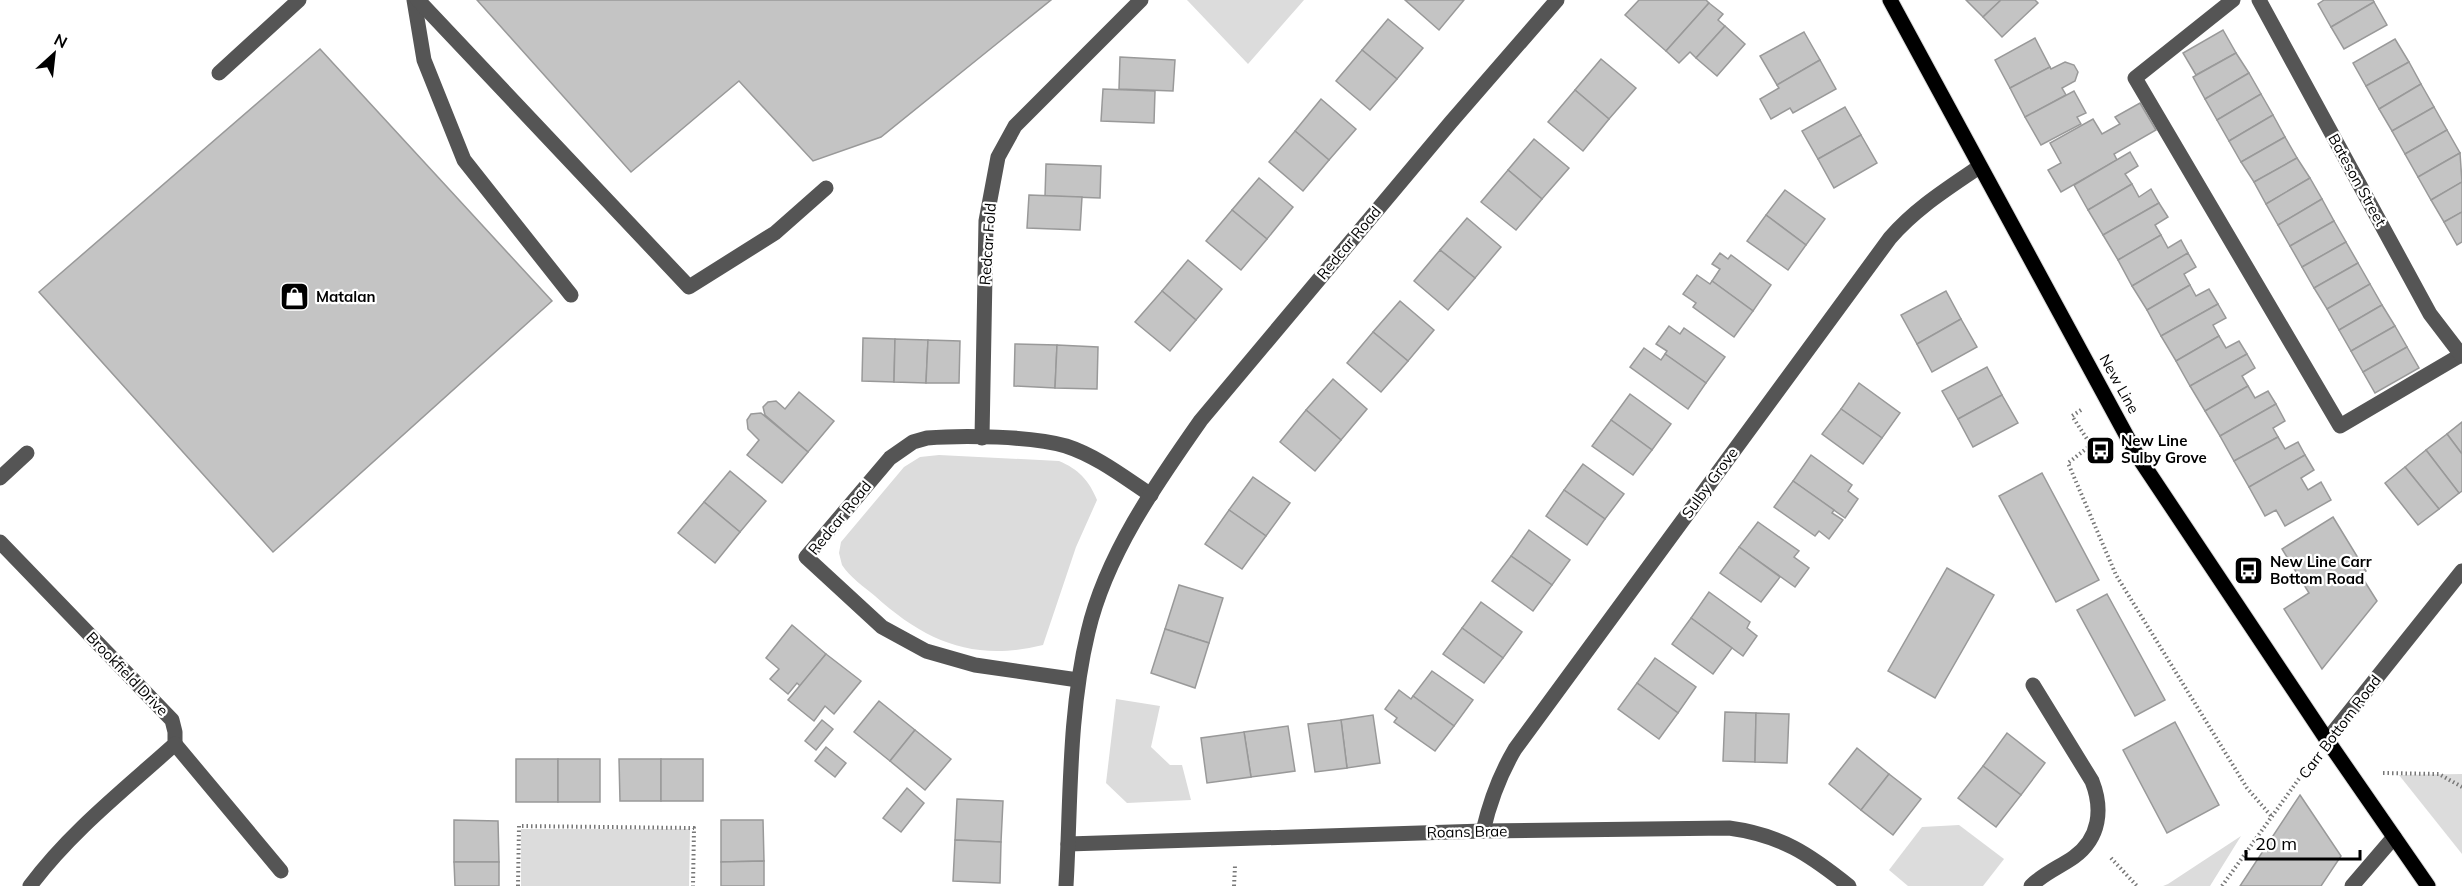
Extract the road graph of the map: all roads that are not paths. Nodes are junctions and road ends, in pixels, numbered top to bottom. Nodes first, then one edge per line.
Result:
1 (298, 0) edge
2 (416, 0) edge
3 (1141, 0) edge
4 (1557, 0) edge
5 (1890, 0) edge
6 (2233, 0) edge
7 (2259, 0) edge
8 (219, 72) dead end
9 (1979, 167) junction
10 (826, 188) dead end
11 (572, 295) dead end
12 (2461, 356) edge
13 (982, 438) junction
14 (27, 453) dead end
15 (0, 478) edge
16 (1151, 495) junction
17 (0, 542) edge
18 (2462, 571) edge
19 (1078, 680) junction
20 (2033, 685) dead end
21 (2327, 740) junction
22 (175, 744) junction
23 (1483, 831) junction
24 (2394, 837) junction
25 (1068, 844) junction
26 (281, 872) dead end
27 (30, 886) edge
28 (1066, 886) edge
29 (1849, 886) edge
30 (2031, 886) edge
31 (2352, 886) edge
32 (2428, 886) edge

1 - 8 street
2 - 10 street
2 - 11 street
3 - 13 street, Redcar Fold
4 - 16 street, Redcar Road
5 - 9 main road, New Line
6 - 12 street
7 - 12 street, Bateson Street
9 - 21 main road, New Line
9 - 23 street, Sulby Grove
13 - 16 street, Redcar Road
13 - 19 street, Redcar Road
14 - 15 street
16 - 19 street, Redcar Road
17 - 22 street, Brookfield Drive
18 - 21 street, Carr Bottom Road
19 - 25 street, Redcar Road
20 - 30 street
21 - 24 main road, New Line
22 - 26 street
22 - 27 street
23 - 25 street, Roans Brae
23 - 29 street, Roans Brae
24 - 31 street
24 - 32 main road, New Line
25 - 28 street, Redcar Road

